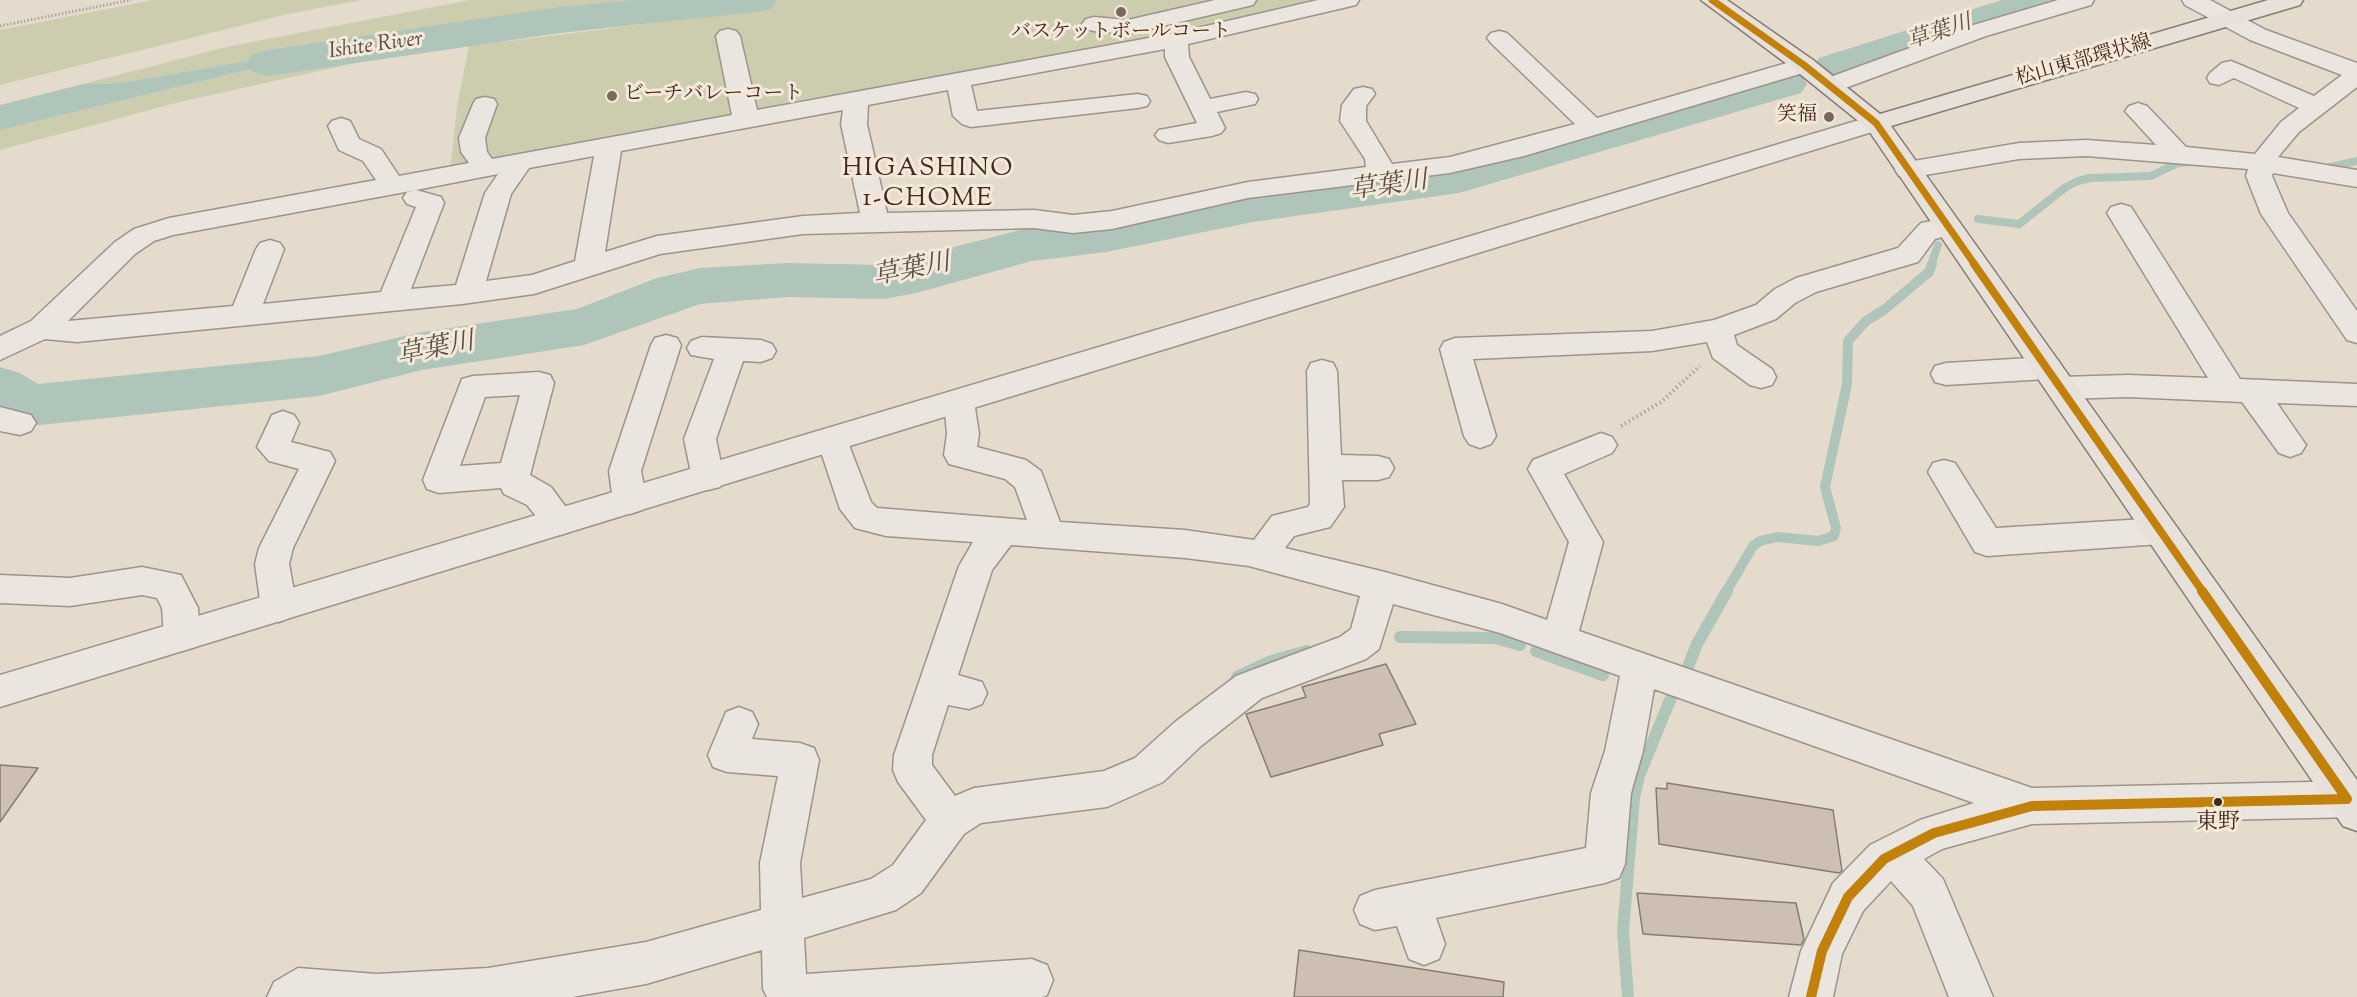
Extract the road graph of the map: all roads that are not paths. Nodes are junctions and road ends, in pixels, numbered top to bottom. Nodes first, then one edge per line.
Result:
1 (1245, 0) edge
2 (1712, 0) edge
3 (2083, 0) edge
4 (2193, 0) edge
5 (2292, 0) edge
6 (1325, 2) edge
7 (2228, 19) junction
8 (1094, 24) dead end
9 (728, 36) dead end
10 (1176, 40) junction
11 (1497, 44) dead end
12 (1804, 65) junction
13 (2356, 76) edge
14 (2219, 78) dead end
15 (958, 82) junction
16 (1831, 85) junction
17 (1363, 94) dead end
18 (856, 99) junction
19 (1246, 99) dead end
20 (1138, 101) dead end
21 (485, 104) dead end
22 (2317, 107) junction
23 (1202, 108) junction
24 (2138, 111) dead end
25 (746, 119) junction
26 (1876, 123) junction
27 (341, 126) dead end
28 (1592, 127) junction
29 (1168, 135) dead end
30 (609, 146) junction
31 (2178, 153) junction
32 (520, 162) junction
33 (2262, 163) junction
34 (485, 168) junction
35 (1908, 170) junction
36 (1381, 175) junction
37 (2357, 179) edge
38 (404, 192) junction
39 (2121, 213) dead end
40 (876, 222) junction
41 (1948, 227) junction
42 (270, 249) dead end
43 (588, 267) junction
44 (468, 293) junction
45 (392, 301) junction
46 (244, 316) junction
47 (41, 328) junction
48 (1718, 330) junction
49 (2357, 333) edge
50 (666, 345) dead end
51 (0, 349) edge
52 (731, 350) dead end
53 (1322, 371) dead end
54 (1946, 374) dead end
55 (1761, 377) dead end
56 (2054, 378) junction
57 (2241, 391) junction
58 (2357, 395) edge
59 (959, 401) junction
60 (283, 423) dead end
61 (1480, 436) dead end
62 (833, 440) junction
63 (1601, 445) road end
64 (2290, 445) dead end
65 (1325, 467) junction
66 (1378, 468) dead end
67 (1944, 472) dead end
68 (514, 475) dead end
69 (708, 478) junction
70 (630, 501) junction
71 (560, 522) junction
72 (2161, 531) junction
73 (1002, 532) junction
74 (1042, 534) junction
75 (1264, 556) junction
76 (1382, 585) junction
77 (0, 589) edge
78 (279, 607) junction
79 (182, 636) junction
80 (1559, 639) junction
81 (1640, 668) junction
82 (0, 690) edge
83 (739, 724) dead end
84 (2354, 804) edge
85 (2032, 806) junction
86 (950, 820) junction
87 (1893, 854) junction
88 (784, 923) junction
89 (1424, 944) dead end
90 (1032, 980) dead end
91 (289, 997) edge
92 (1811, 997) edge
93 (1971, 997) edge

1 - 8 street
2 - 12 main road
3 - 16 street
4 - 7 street
5 - 7 main road, 松山東部環状線
6 - 10 street
7 - 13 street
7 - 26 main road, 松山東部環状線
9 - 25 street
10 - 15 street
10 - 23 street
11 - 28 street
12 - 16 main road
12 - 28 street
13 - 22 street
14 - 22 street
15 - 18 street
15 - 20 street
16 - 26 main road
17 - 36 street
18 - 25 street
18 - 40 street
19 - 23 street
21 - 34 street
22 - 33 street
23 - 29 street
24 - 31 street
25 - 30 street
26 - 35 main road
26 - 59 street
27 - 38 street
28 - 36 street
30 - 32 street
30 - 43 street
31 - 33 street
31 - 35 street
32 - 34 street
32 - 44 street
33 - 37 street
33 - 49 street
34 - 38 street
35 - 41 main road
36 - 40 street
38 - 45 street
38 - 47 street
39 - 57 street
40 - 43 street
41 - 48 street
41 - 56 main road
42 - 46 street
43 - 44 street
44 - 45 street
45 - 46 street
46 - 47 street
47 - 51 street
48 - 55 street
48 - 61 street
50 - 70 street
52 - 69 street
53 - 65 street
54 - 56 street
56 - 57 street
56 - 72 main road
57 - 58 street
57 - 64 street
59 - 62 street
59 - 74 street
60 - 78 street
62 - 69 street
62 - 73 street
63 - 80 street
65 - 66 street
65 - 75 street
67 - 72 street
68 - 71 street
69 - 70 street
70 - 71 street
71 - 78 street
72 - 84 main road
73 - 74 street
73 - 86 street
74 - 75 street
75 - 76 street
76 - 80 street
76 - 86 street
77 - 79 street
78 - 79 street
79 - 82 street
80 - 81 street
81 - 85 street
81 - 89 street
83 - 88 street
84 - 85 street
85 - 87 street
86 - 88 street
87 - 92 street
87 - 93 street
88 - 90 street
88 - 91 street

